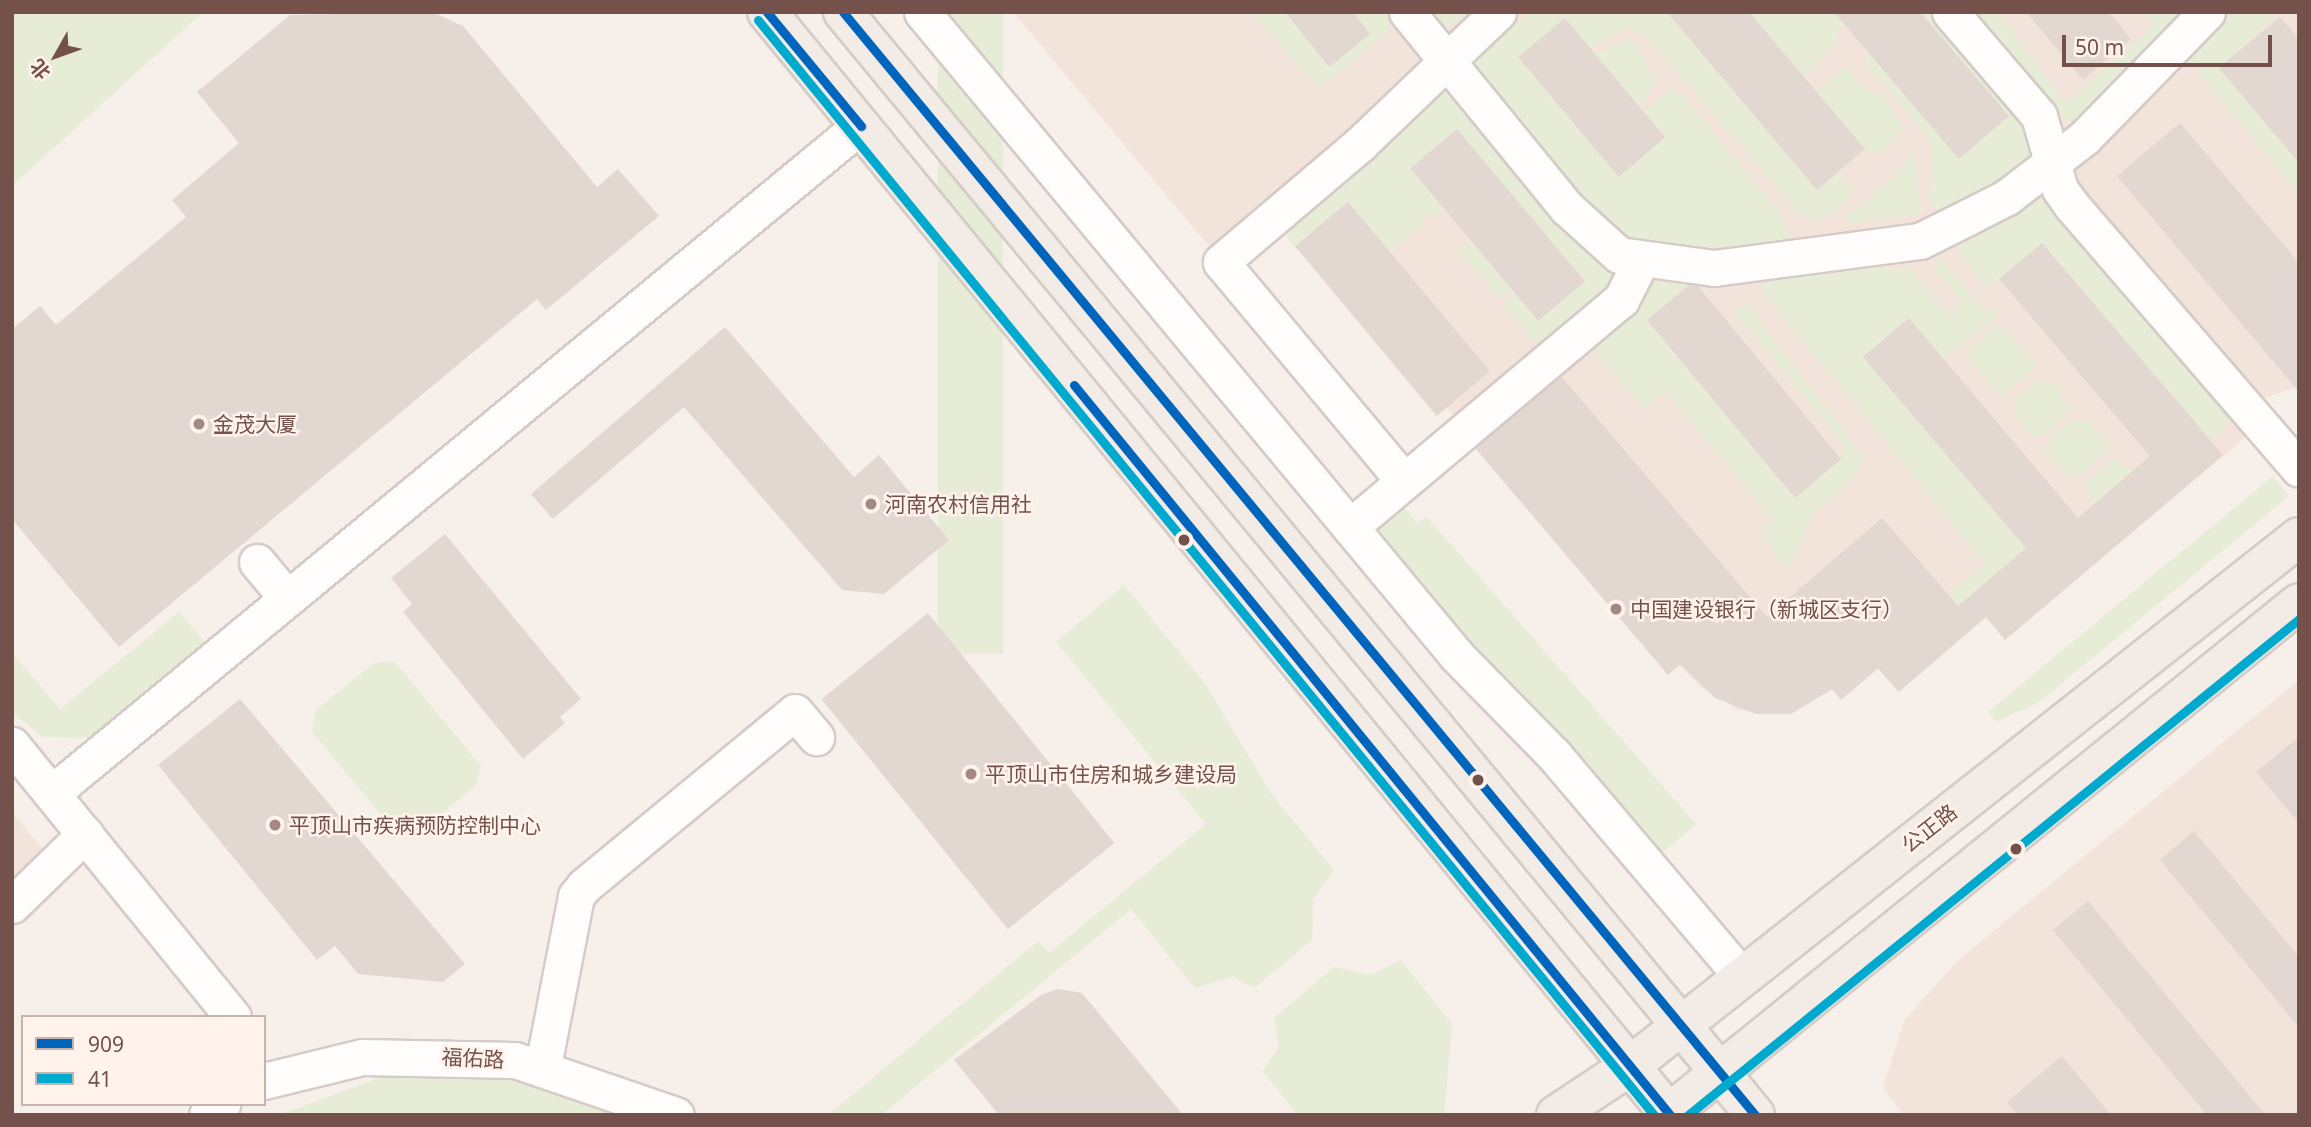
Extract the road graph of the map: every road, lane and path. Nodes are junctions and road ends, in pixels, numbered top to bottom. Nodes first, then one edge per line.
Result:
1 (767, 12) edge
2 (843, 12) edge
3 (922, 12) edge
4 (1407, 12) edge
5 (1498, 12) edge
6 (1950, 12) edge
7 (2207, 12) edge
8 (1445, 59) junction
9 (861, 125) junction
10 (2054, 161) junction
11 (1641, 261) junction
12 (2299, 469) edge
13 (1404, 481) junction
14 (1350, 527) junction
15 (2299, 537) edge
16 (257, 562) dead end
17 (287, 598) junction
18 (2299, 603) edge
19 (816, 737) dead end
20 (12, 745) edge
21 (52, 793) junction
22 (85, 834) junction
23 (12, 905) edge
24 (1742, 976) junction
25 (231, 1015) edge
26 (1681, 1025) junction
27 (543, 1066) junction
28 (1630, 1066) junction
29 (269, 1070) edge
30 (1720, 1073) junction
31 (1669, 1114) edge
32 (676, 1115) edge
33 (1556, 1115) edge
34 (1755, 1115) edge

1 - 9 main road
2 - 26 main road
3 - 14 street
4 - 8 street
5 - 8 street
6 - 10 street
7 - 10 street
8 - 11 street
8 - 13 street
9 - 17 street
9 - 28 main road
10 - 11 street
10 - 12 street
11 - 13 street
13 - 14 street
14 - 24 street
15 - 24 main road, 公正路
16 - 17 street
17 - 21 street
18 - 30 main road
19 - 27 street
20 - 21 street
21 - 22 street
22 - 23 street
22 - 25 street
24 - 26 main road, 公正路
26 - 28 main road, 公正路
26 - 30 main road
27 - 29 street, 福佑路
27 - 32 street, 福佑路
28 - 31 main road
28 - 33 main road, 公正路
30 - 31 main road
30 - 34 main road

